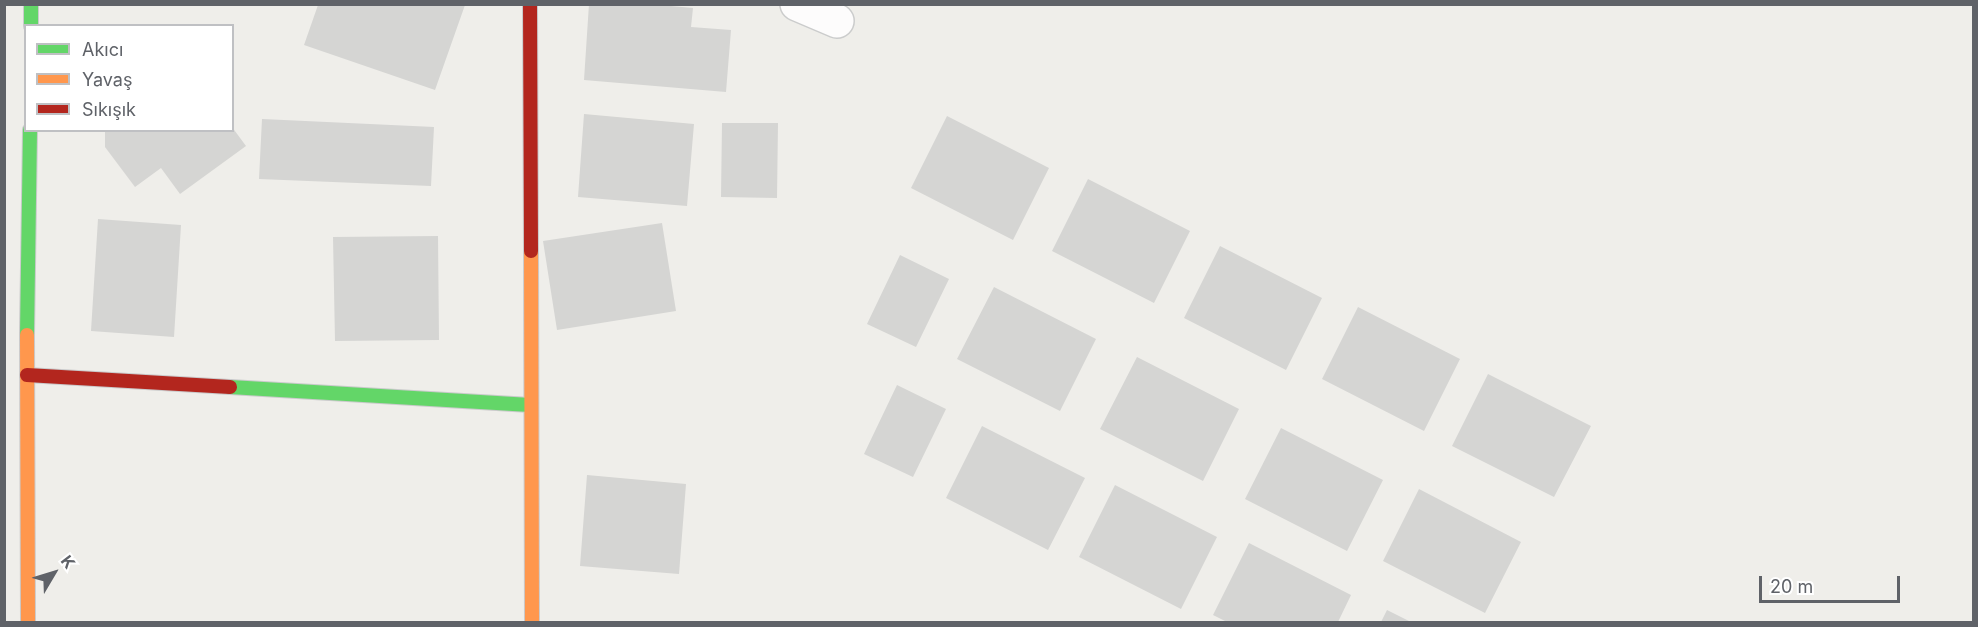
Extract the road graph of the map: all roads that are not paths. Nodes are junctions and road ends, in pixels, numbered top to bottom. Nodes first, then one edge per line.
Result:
1 (31, 4) edge
2 (530, 4) edge
3 (796, 4) edge
4 (837, 21) dead end
5 (31, 24) edge
6 (30, 132) edge
7 (27, 375) junction
8 (530, 405) junction
9 (28, 622) edge
10 (532, 622) edge

1 - 5 street
2 - 8 street
3 - 4 street
6 - 7 street
7 - 8 street
7 - 9 street
8 - 10 street

